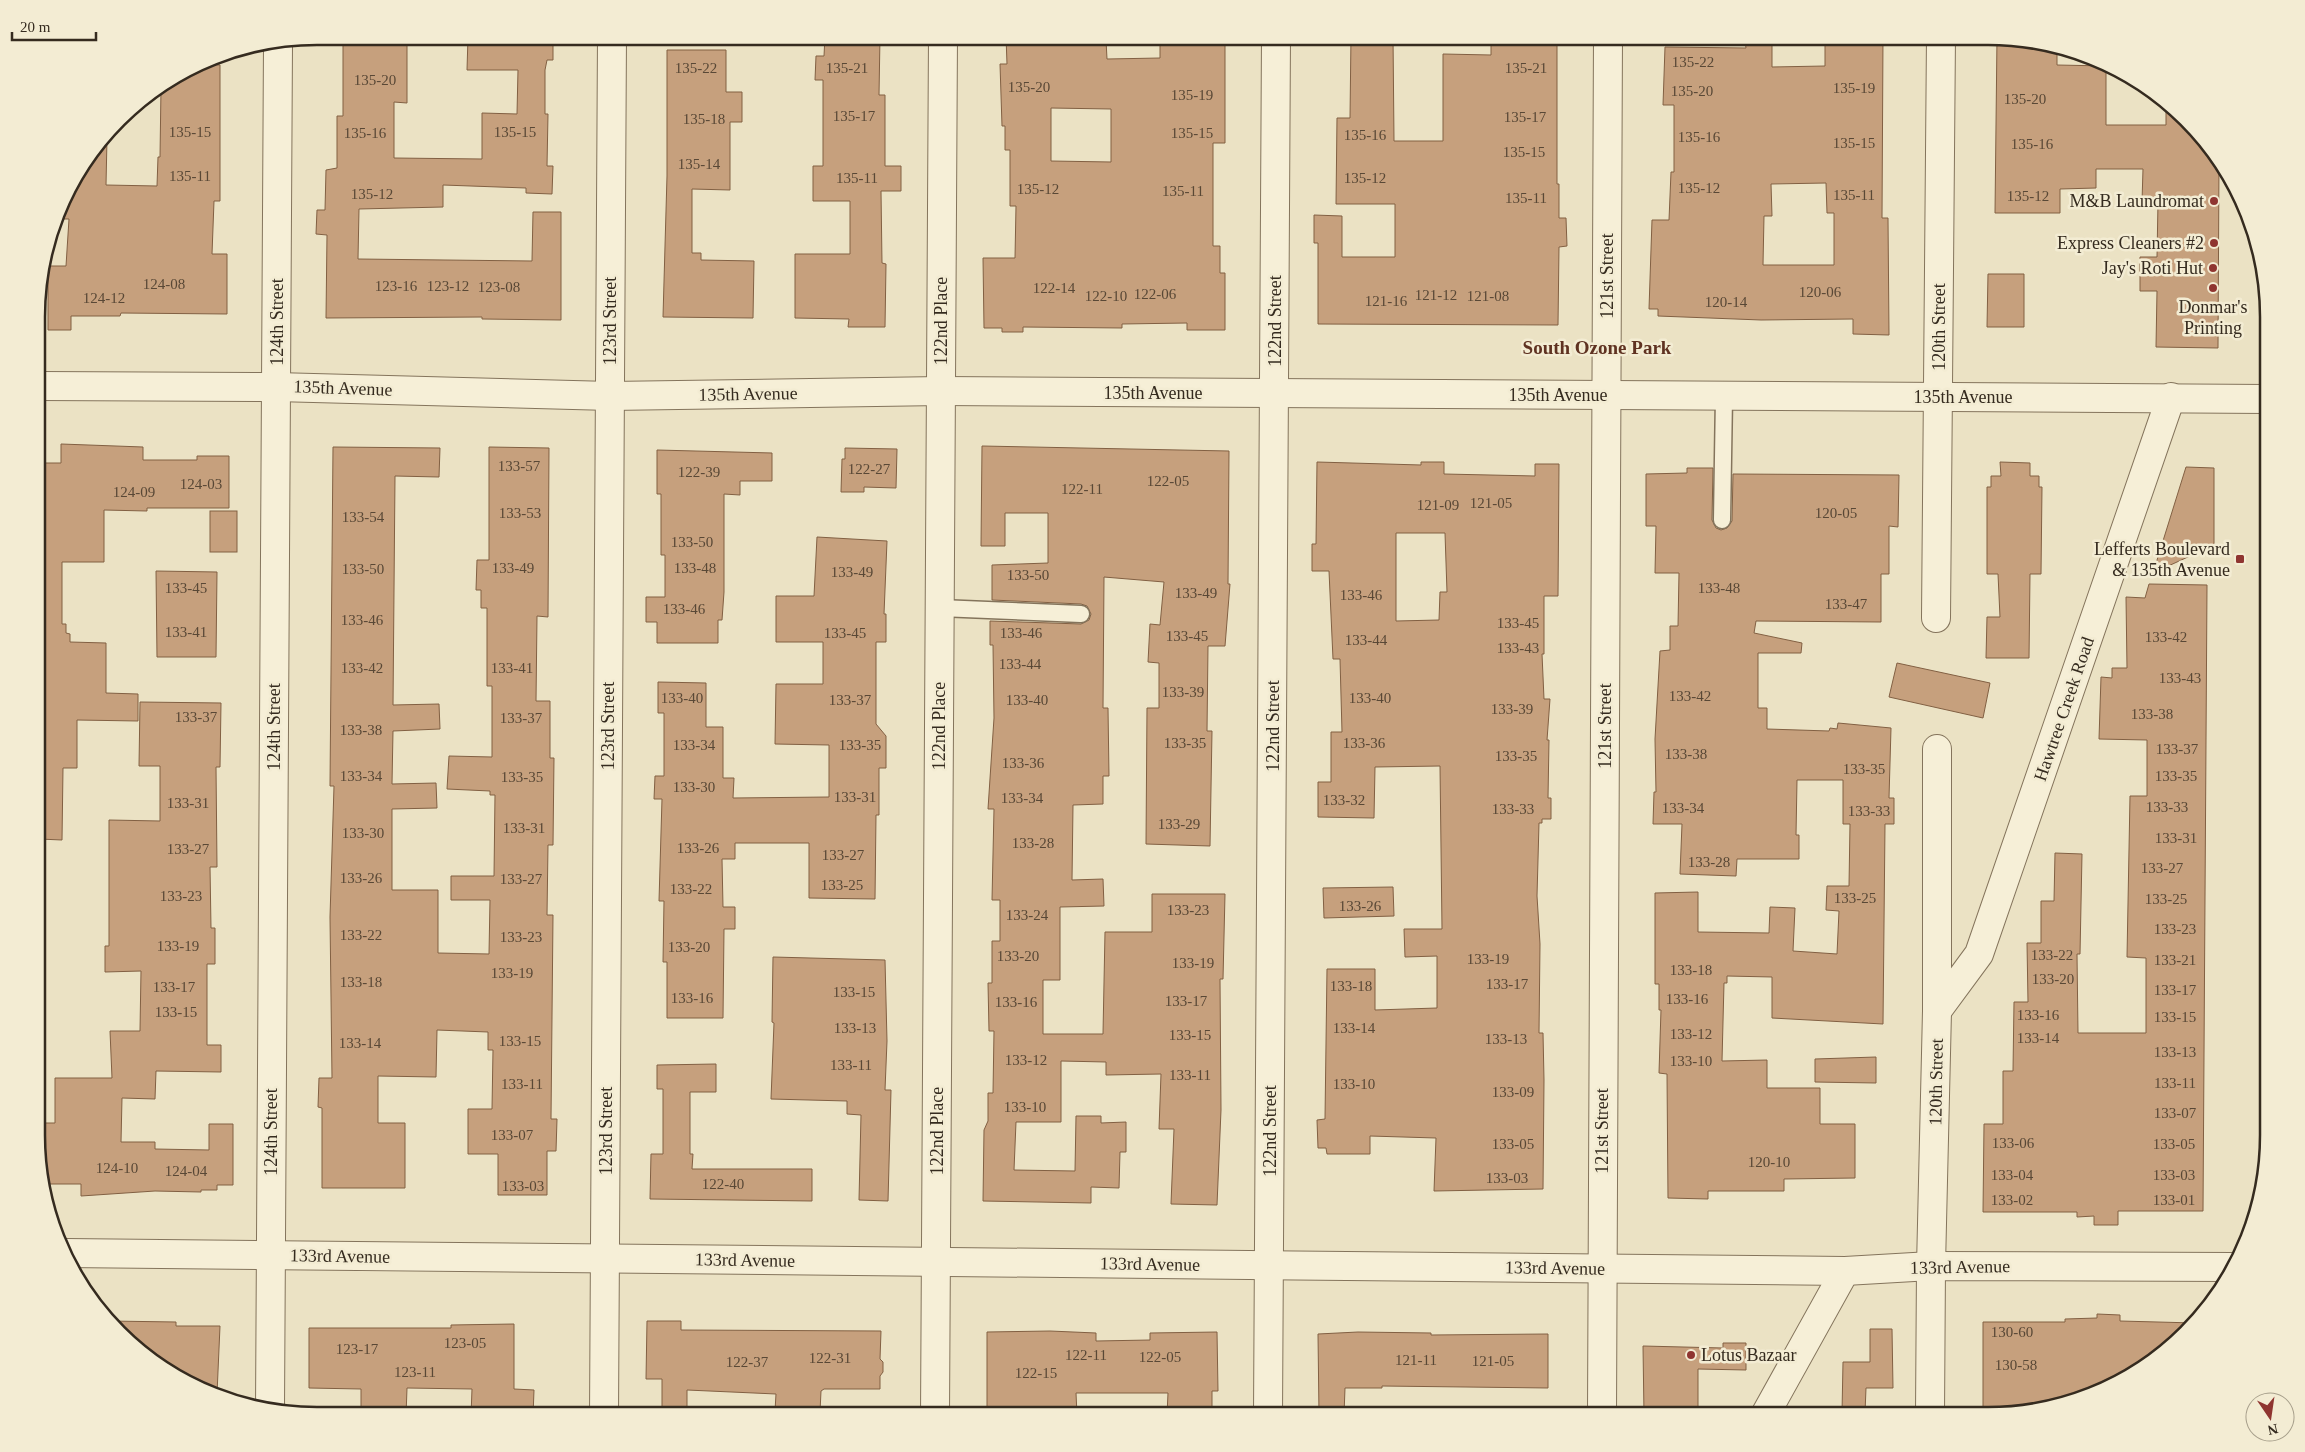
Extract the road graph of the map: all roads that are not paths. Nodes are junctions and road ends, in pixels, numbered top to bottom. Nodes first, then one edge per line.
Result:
1 (612, 45) edge
2 (944, 45) edge
3 (1276, 45) edge
4 (1608, 45) edge
5 (1941, 45) edge
6 (278, 48) edge
7 (45, 386) edge
8 (276, 387) junction
9 (941, 391) junction
10 (1275, 394) junction
11 (1607, 395) junction
12 (610, 396) junction
13 (1724, 396) junction
14 (1938, 397) junction
15 (2171, 397) junction
16 (2260, 399) edge
17 (1722, 520) dead end
18 (940, 608) junction
19 (1081, 614) dead end
20 (1936, 618) dead end
21 (1937, 748) dead end
22 (1938, 1011) junction
23 (72, 1253) edge
24 (270, 1255) junction
25 (606, 1258) junction
26 (936, 1262) junction
27 (1269, 1265) junction
28 (1931, 1266) junction
29 (2226, 1267) edge
30 (1601, 1268) junction
31 (1845, 1271) junction
32 (270, 1403) edge
33 (604, 1407) edge
34 (935, 1407) edge
35 (1268, 1407) edge
36 (1602, 1407) edge
37 (1769, 1407) edge
38 (1930, 1407) edge

1 - 12 street, 123rd Street
2 - 9 street, 122nd Place
3 - 10 street, 122nd Street
4 - 11 street, 121st Street
5 - 14 street, 120th Street
6 - 8 street, 124th Street
7 - 8 street, 135th Avenue
8 - 12 street, 135th Avenue
8 - 24 street, 124th Street
9 - 10 street, 135th Avenue
9 - 12 street, 135th Avenue
9 - 18 street, 122nd Place
10 - 11 street, 135th Avenue
10 - 27 street, 122nd Street
11 - 13 street, 135th Avenue
11 - 30 street, 121st Street
12 - 25 street, 123rd Street
13 - 14 street, 135th Avenue
13 - 17 lane
14 - 15 street, 135th Avenue
14 - 20 street, 120th Street
15 - 16 street, 135th Avenue
15 - 22 street, Hawtree Creek Road
18 - 19 lane
18 - 26 street, 122nd Place
21 - 22 street, 120th Street
22 - 28 street, 120th Street
23 - 24 street, 133rd Avenue
24 - 25 street, 133rd Avenue
24 - 32 street, 124th Street
25 - 26 street, 133rd Avenue
25 - 33 street, 123rd Street
26 - 27 street, 133rd Avenue
26 - 34 street, 122nd Place
27 - 30 street, 133rd Avenue
27 - 35 street, 122nd Street
28 - 29 street, 133rd Avenue
28 - 31 street, 133rd Avenue
28 - 38 street, 120th Street
30 - 31 street, 133rd Avenue
30 - 36 street, 121st Street
31 - 37 street

